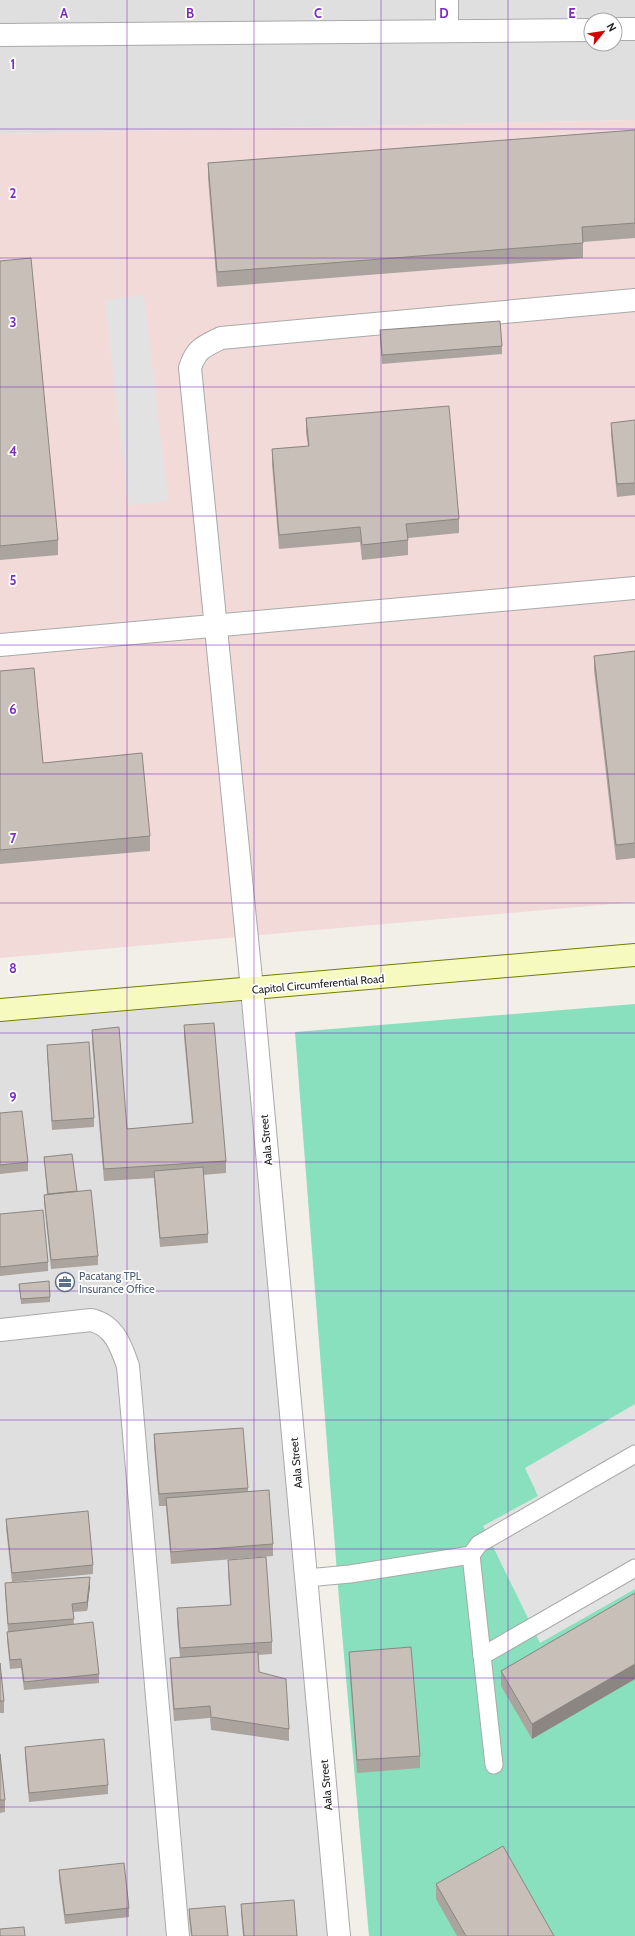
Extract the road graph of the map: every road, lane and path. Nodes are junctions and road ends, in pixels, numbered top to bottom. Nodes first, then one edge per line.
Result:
1 (447, 0) edge
2 (623, 29) edge
3 (635, 29) edge
4 (583, 30) edge
5 (447, 31) junction
6 (0, 35) edge
7 (635, 300) edge
8 (635, 588) edge
9 (216, 626) junction
10 (0, 645) edge
11 (635, 956) edge
12 (252, 990) junction
13 (0, 1010) edge
14 (0, 1330) edge
15 (635, 1454) edge
16 (471, 1555) junction
17 (635, 1568) edge
18 (307, 1578) junction
19 (482, 1656) junction
20 (494, 1765) dead end
21 (178, 1936) edge
22 (339, 1936) edge

1 - 5 street
2 - 3 street
4 - 5 street
5 - 6 street
7 - 9 street, Aala Street
8 - 9 street
9 - 10 street
9 - 12 street, Aala Street
11 - 12 main road, Capitol Circumferential Road
12 - 13 main road, Capitol Circumferential Road
12 - 18 street, Aala Street
14 - 21 street
15 - 16 lane
16 - 18 lane
16 - 19 lane
17 - 19 lane
18 - 22 street, Aala Street
19 - 20 lane

